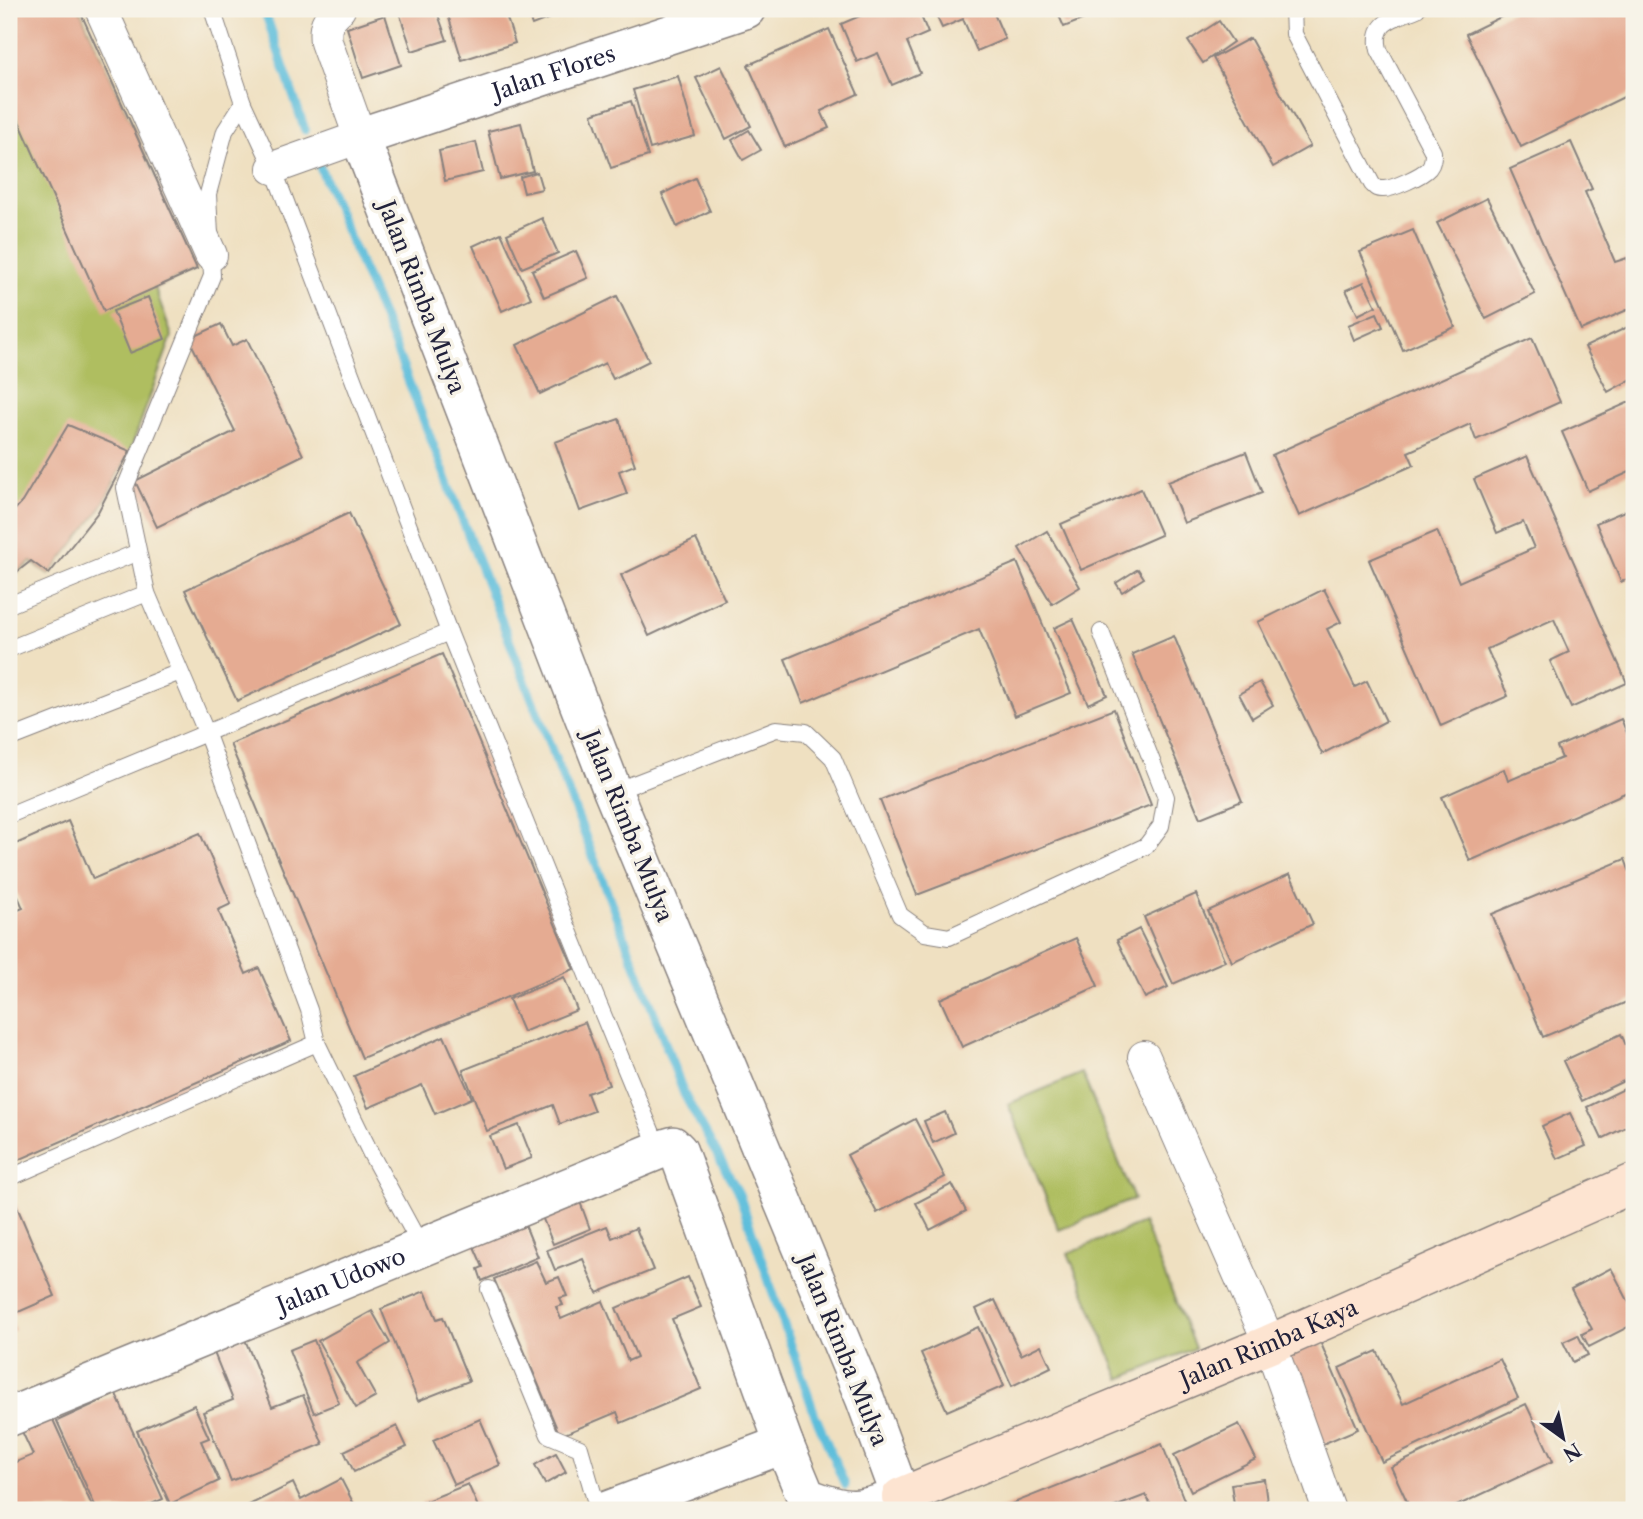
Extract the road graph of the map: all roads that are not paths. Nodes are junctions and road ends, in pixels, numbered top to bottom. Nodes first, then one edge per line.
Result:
1 (101, 9) edge
2 (212, 9) edge
3 (339, 9) edge
4 (746, 9) edge
5 (1293, 9) edge
6 (1417, 9) edge
7 (243, 103) junction
8 (357, 138) junction
9 (276, 167) junction
10 (211, 255) junction
11 (138, 552) junction
12 (147, 593) junction
13 (9, 605) edge
14 (449, 632) junction
15 (1101, 632) dead end
16 (9, 649) edge
17 (180, 672) junction
18 (206, 732) junction
19 (9, 739) edge
20 (613, 792) junction
21 (9, 815) edge
22 (317, 1043) junction
23 (1144, 1056) dead end
24 (666, 1148) junction
25 (9, 1178) edge
26 (1634, 1183) edge
27 (422, 1248) junction
28 (489, 1289) dead end
29 (1270, 1344) junction
30 (9, 1417) edge
31 (784, 1444) junction
32 (808, 1504) edge
33 (904, 1504) edge
34 (598, 1510) edge
35 (609, 1510) edge
36 (1329, 1510) edge

1 - 10 street
2 - 7 lane
3 - 8 street
4 - 8 street, Jalan Flores
5 - 6 lane
7 - 9 lane
7 - 10 lane
8 - 9 street
8 - 20 street, Jalan Rimba Mulya
9 - 14 lane
10 - 11 lane
11 - 12 lane
11 - 13 lane
12 - 16 lane
12 - 17 lane
14 - 18 lane
14 - 24 lane
15 - 20 lane
17 - 18 lane
17 - 19 lane
18 - 21 lane
18 - 22 lane
20 - 33 street, Jalan Rimba Mulya
22 - 25 lane
22 - 27 lane
23 - 29 street
24 - 27 street, Jalan Udowo
24 - 31 street
26 - 29 main road, Jalan Rimba Kaya
27 - 30 street, Jalan Udowo
28 - 34 lane
29 - 33 main road, Jalan Rimba Kaya
29 - 36 street
31 - 32 street
31 - 35 street
32 - 33 street

